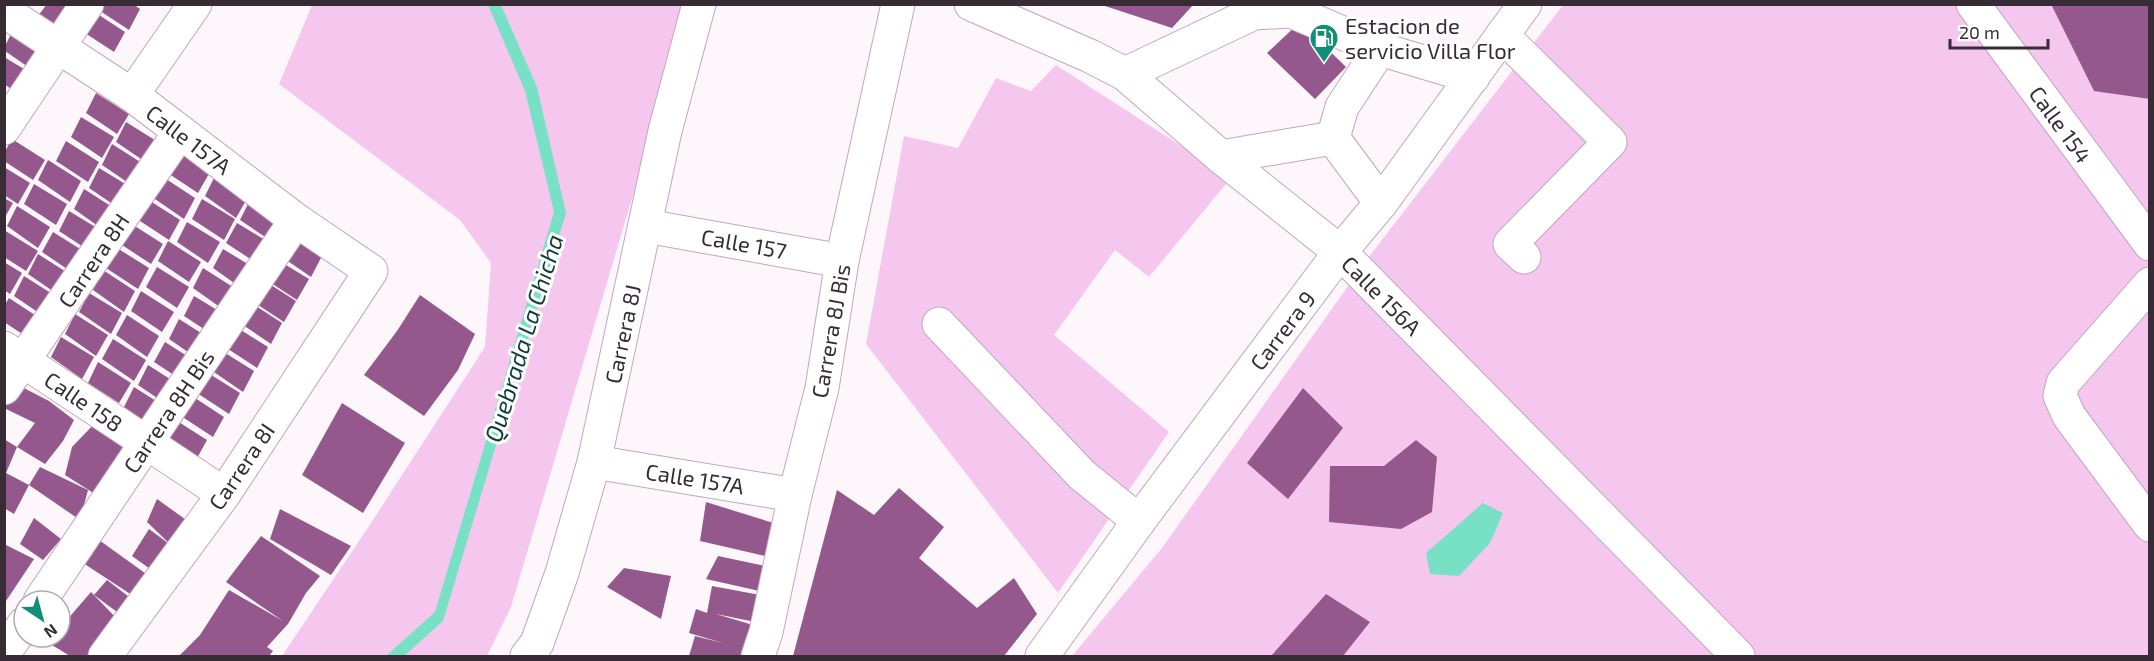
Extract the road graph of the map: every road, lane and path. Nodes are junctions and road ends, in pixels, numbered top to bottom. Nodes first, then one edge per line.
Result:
1 (87, 4) edge
2 (195, 4) edge
3 (699, 4) edge
4 (898, 4) edge
5 (971, 4) edge
6 (1525, 4) edge
7 (1973, 4) edge
8 (4, 11) edge
9 (1008, 12) edge
10 (1502, 35) junction
11 (59, 46) junction
12 (1380, 49) junction
13 (1125, 74) junction
14 (1473, 77) junction
15 (132, 95) junction
16 (4, 128) edge
17 (180, 132) junction
18 (1333, 138) junction
19 (1221, 157) junction
20 (1381, 203) junction
21 (296, 220) junction
22 (646, 226) junction
23 (2150, 244) edge
24 (1340, 252) junction
25 (1524, 257) dead end
26 (843, 261) junction
27 (371, 271) joint
28 (2150, 284) edge
29 (939, 324) dead end
30 (14, 354) edge
31 (4, 388) edge
32 (146, 443) junction
33 (594, 462) junction
34 (224, 494) junction
35 (795, 495) junction
36 (1139, 521) junction
37 (2150, 525) edge
38 (48, 589) edge
39 (541, 652) edge
40 (105, 657) edge
41 (758, 657) edge
42 (1042, 657) edge
43 (1738, 657) edge

1 - 11 street
2 - 15 street
3 - 22 street, Carrera 8J
4 - 26 street, Carrera 8J Bis
5 - 9 street, Calle 156A
6 - 10 street, Carrera 9
7 - 23 street, Calle 154
8 - 11 street, Calle 157A
9 - 13 street, Calle 156A
10 - 14 street, Carrera 9
10 - 25 street
11 - 15 street, Calle 157A
11 - 16 street
12 - 13 street
12 - 14 street
12 - 18 street
13 - 19 street, Calle 156A
14 - 20 street, Carrera 9
15 - 17 street, Calle 157A
17 - 21 street, Calle 157A
17 - 30 street, Carrera 8H
18 - 19 street
18 - 20 street
19 - 24 street, Calle 156A
20 - 24 street, Carrera 9
21 - 27 street, Calle 157A
21 - 32 street, Carrera 8H Bis
22 - 26 street, Calle 157
22 - 33 street, Carrera 8J
24 - 36 street, Carrera 9
24 - 43 street, Calle 156A
26 - 35 street, Carrera 8J Bis
27 - 34 street, Carrera 8I
28 - 37 street
29 - 36 street
30 - 31 street, Carrera 8H
30 - 32 street, Calle 158
32 - 34 street, Calle 158
32 - 38 street, Carrera 8H Bis
33 - 35 street, Calle 157A
33 - 39 street, Carrera 8J
34 - 40 street, Carrera 8I
35 - 41 street, Carrera 8J Bis
36 - 42 street, Carrera 9

